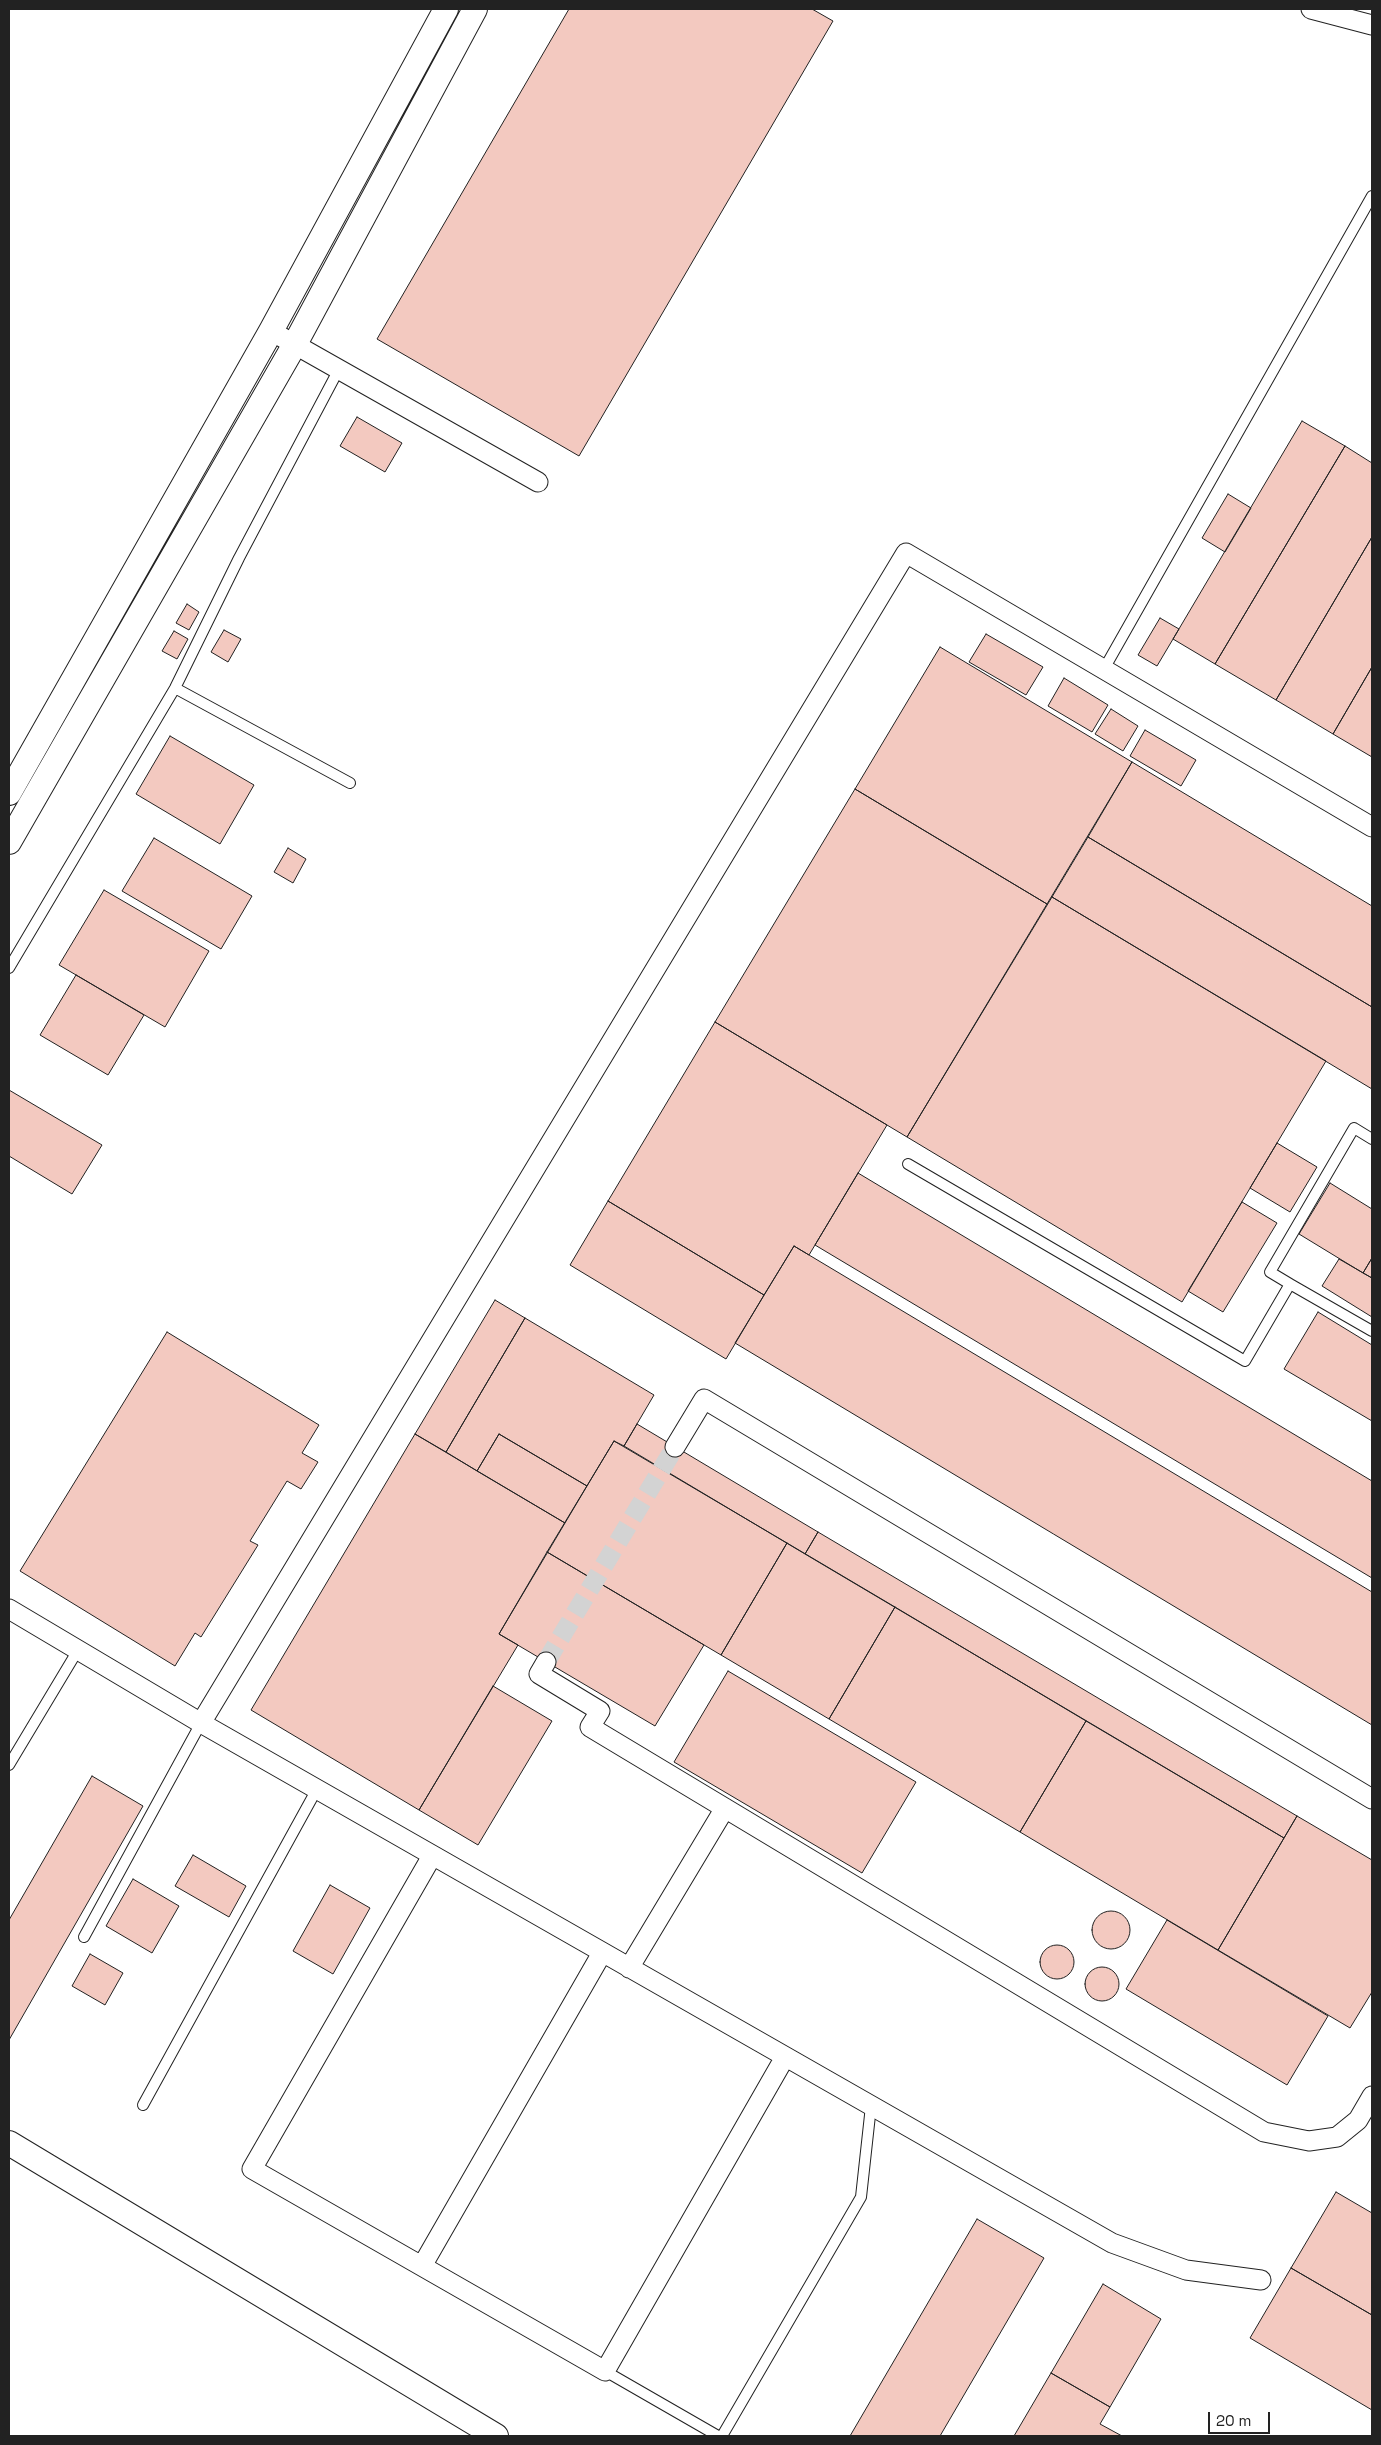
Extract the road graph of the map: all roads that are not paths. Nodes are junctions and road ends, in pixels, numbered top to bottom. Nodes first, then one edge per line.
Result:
1 (446, 9) edge
2 (475, 9) edge
3 (1310, 9) edge
4 (1372, 24) edge
5 (1372, 196) edge
6 (271, 331) junction
7 (295, 344) junction
8 (339, 369) junction
9 (538, 482) dead end
10 (1104, 669) junction
11 (175, 688) junction
12 (350, 783) dead end
13 (9, 793) edge
14 (1372, 827) edge
15 (9, 842) edge
16 (9, 968) edge
17 (1372, 1139) edge
18 (908, 1164) dead end
19 (1290, 1284) junction
20 (1372, 1331) edge
21 (675, 1447) tunnel mouth
22 (9, 1609) edge
23 (78, 1650) junction
24 (546, 1662) tunnel mouth
25 (201, 1724) junction
26 (9, 1765) edge
27 (317, 1790) junction
28 (1372, 1799) edge
29 (726, 1808) junction
30 (432, 1856) junction
31 (84, 1937) dead end
32 (602, 1953) junction
33 (629, 1968) junction
34 (785, 2057) junction
35 (1372, 2096) edge
36 (144, 2105) dead end
37 (871, 2106) junction
38 (9, 2143) edge
39 (422, 2266) junction
40 (1261, 2280) dead end
41 (605, 2371) junction
42 (496, 2436) edge
43 (718, 2436) edge
44 (722, 2436) edge

1 - 6 street
2 - 7 street
3 - 4 street
5 - 10 lane
6 - 7 street
6 - 13 street
7 - 8 street
7 - 15 street
8 - 9 street
8 - 11 lane
10 - 14 street
10 - 25 street
11 - 12 lane
11 - 16 lane
17 - 19 lane
18 - 19 lane
19 - 20 lane
21 - 28 street
22 - 23 street
23 - 25 street
23 - 26 lane
24 - 29 street
25 - 27 street
25 - 31 lane
27 - 30 street
27 - 36 lane
29 - 33 street
29 - 35 street
30 - 32 street
30 - 39 street
32 - 33 street
32 - 39 street
33 - 34 street
34 - 37 street
34 - 41 street
37 - 40 street
37 - 44 lane
38 - 42 street
39 - 41 street
41 - 43 lane

